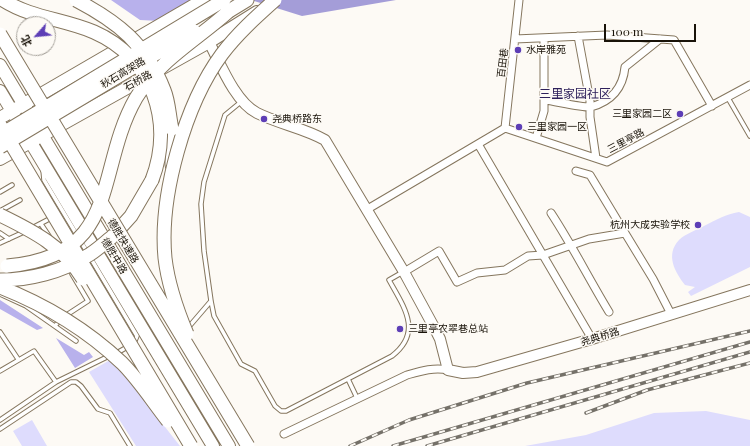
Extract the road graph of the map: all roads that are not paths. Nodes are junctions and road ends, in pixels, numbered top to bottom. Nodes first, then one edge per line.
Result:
1 (3, 0) edge
2 (9, 0) edge
3 (76, 0) edge
4 (203, 0) edge
5 (247, 0) edge
6 (275, 0) edge
7 (520, 0) edge
8 (0, 3) edge
9 (226, 5) edge
10 (0, 34) edge
11 (578, 36) junction
12 (544, 38) junction
13 (515, 39) junction
14 (660, 39) junction
15 (209, 42) junction
16 (0, 65) edge
17 (750, 85) edge
18 (0, 91) edge
19 (728, 98) junction
20 (545, 100) junction
21 (243, 101) junction
22 (23, 104) junction
23 (712, 106) junction
24 (590, 107) junction
25 (12, 111) junction
26 (0, 118) edge
27 (0, 125) edge
28 (505, 128) junction
29 (0, 135) edge
30 (42, 135) junction
31 (750, 136) edge
32 (536, 138) junction
33 (30, 142) junction
34 (478, 144) junction
35 (0, 148) edge
36 (596, 158) junction
37 (0, 159) edge
38 (42, 162) junction
39 (576, 170) dead end
40 (171, 183) junction
41 (12, 185) dead end
42 (0, 192) edge
43 (20, 200) dead end
44 (366, 210) junction
45 (0, 211) edge
46 (62, 211) junction
47 (551, 213) dead end
48 (0, 216) edge
49 (41, 224) junction
50 (0, 233) edge
51 (625, 233) junction
52 (9, 239) junction
53 (0, 243) edge
54 (572, 244) junction
55 (543, 255) junction
56 (0, 266) edge
57 (404, 272) junction
58 (0, 280) edge
59 (0, 287) edge
60 (750, 290) edge
61 (0, 294) edge
62 (212, 301) junction
63 (609, 312) dead end
64 (671, 314) junction
65 (54, 326) junction
66 (0, 332) edge
67 (180, 337) dead end
68 (592, 339) junction
69 (76, 341) dead end
70 (18, 359) junction
71 (199, 365) junction
72 (448, 370) junction
73 (0, 371) edge
74 (147, 371) junction
75 (348, 379) junction
76 (56, 382) junction
77 (357, 398) junction
78 (0, 420) edge
79 (0, 429) edge
80 (284, 434) dead end
81 (130, 446) edge
82 (188, 446) edge
83 (191, 446) edge
84 (213, 446) edge
85 (229, 446) edge
86 (248, 446) edge

1 - 58 highway, bridge
2 - 8 highway, bridge
3 - 40 highway, bridge
4 - 22 main road
5 - 9 highway, 秋石高架路
6 - 15 main road, 石桥路, bridge
6 - 40 highway, bridge
7 - 13 street, 百田巷
9 - 29 highway, 秋石高架路, bridge
9 - 35 highway, 秋石高架路, bridge
9 - 56 highway, bridge
10 - 71 highway, 德胜快速路, bridge
11 - 12 street
11 - 14 street
11 - 24 street
12 - 13 street
12 - 20 street
13 - 28 street, 百田巷
14 - 23 street
14 - 24 street
15 - 21 street
15 - 30 main road, 石桥路
16 - 22 main road, 德胜中路
17 - 19 street, 三里亭路
18 - 25 main road, 德胜中路
19 - 23 street, 三里亭路
19 - 31 lane
20 - 24 street
20 - 32 street
21 - 44 street
21 - 62 lane
22 - 25 main road
22 - 30 main road, 德胜中路
23 - 36 street, 三里亭路
24 - 36 street
25 - 26 main road
25 - 33 main road, 德胜中路
27 - 74 highway, bridge
28 - 32 street, 三里亭路
28 - 34 street
30 - 33 main road, 石桥路
30 - 85 main road, 德胜中路, bridge
32 - 36 street, 三里亭路
33 - 37 main road, 石桥路
33 - 38 main road, 德胜中路
34 - 44 street
34 - 55 street
38 - 46 lane
38 - 84 main road, 德胜中路, bridge
39 - 51 street
40 - 71 highway, bridge
41 - 42 lane
43 - 45 lane
44 - 57 street
46 - 49 lane
46 - 76 lane
47 - 54 street
48 - 74 highway, bridge
49 - 52 lane
49 - 65 lane
50 - 52 lane
51 - 54 street
51 - 64 street
52 - 53 lane
54 - 55 street
54 - 63 street
55 - 57 street
55 - 68 street
57 - 72 street
57 - 75 lane
59 - 82 highway, bridge
60 - 64 street, 尧典桥路
61 - 65 lane
62 - 67 lane
62 - 75 lane
64 - 68 street, 尧典桥路
65 - 69 lane
66 - 70 lane
68 - 72 street, 尧典桥路
70 - 73 lane
70 - 76 lane
71 - 86 highway, 德胜快速路, bridge
72 - 77 street
74 - 83 highway, bridge
75 - 77 lane
76 - 78 lane
77 - 80 street
79 - 81 lane

